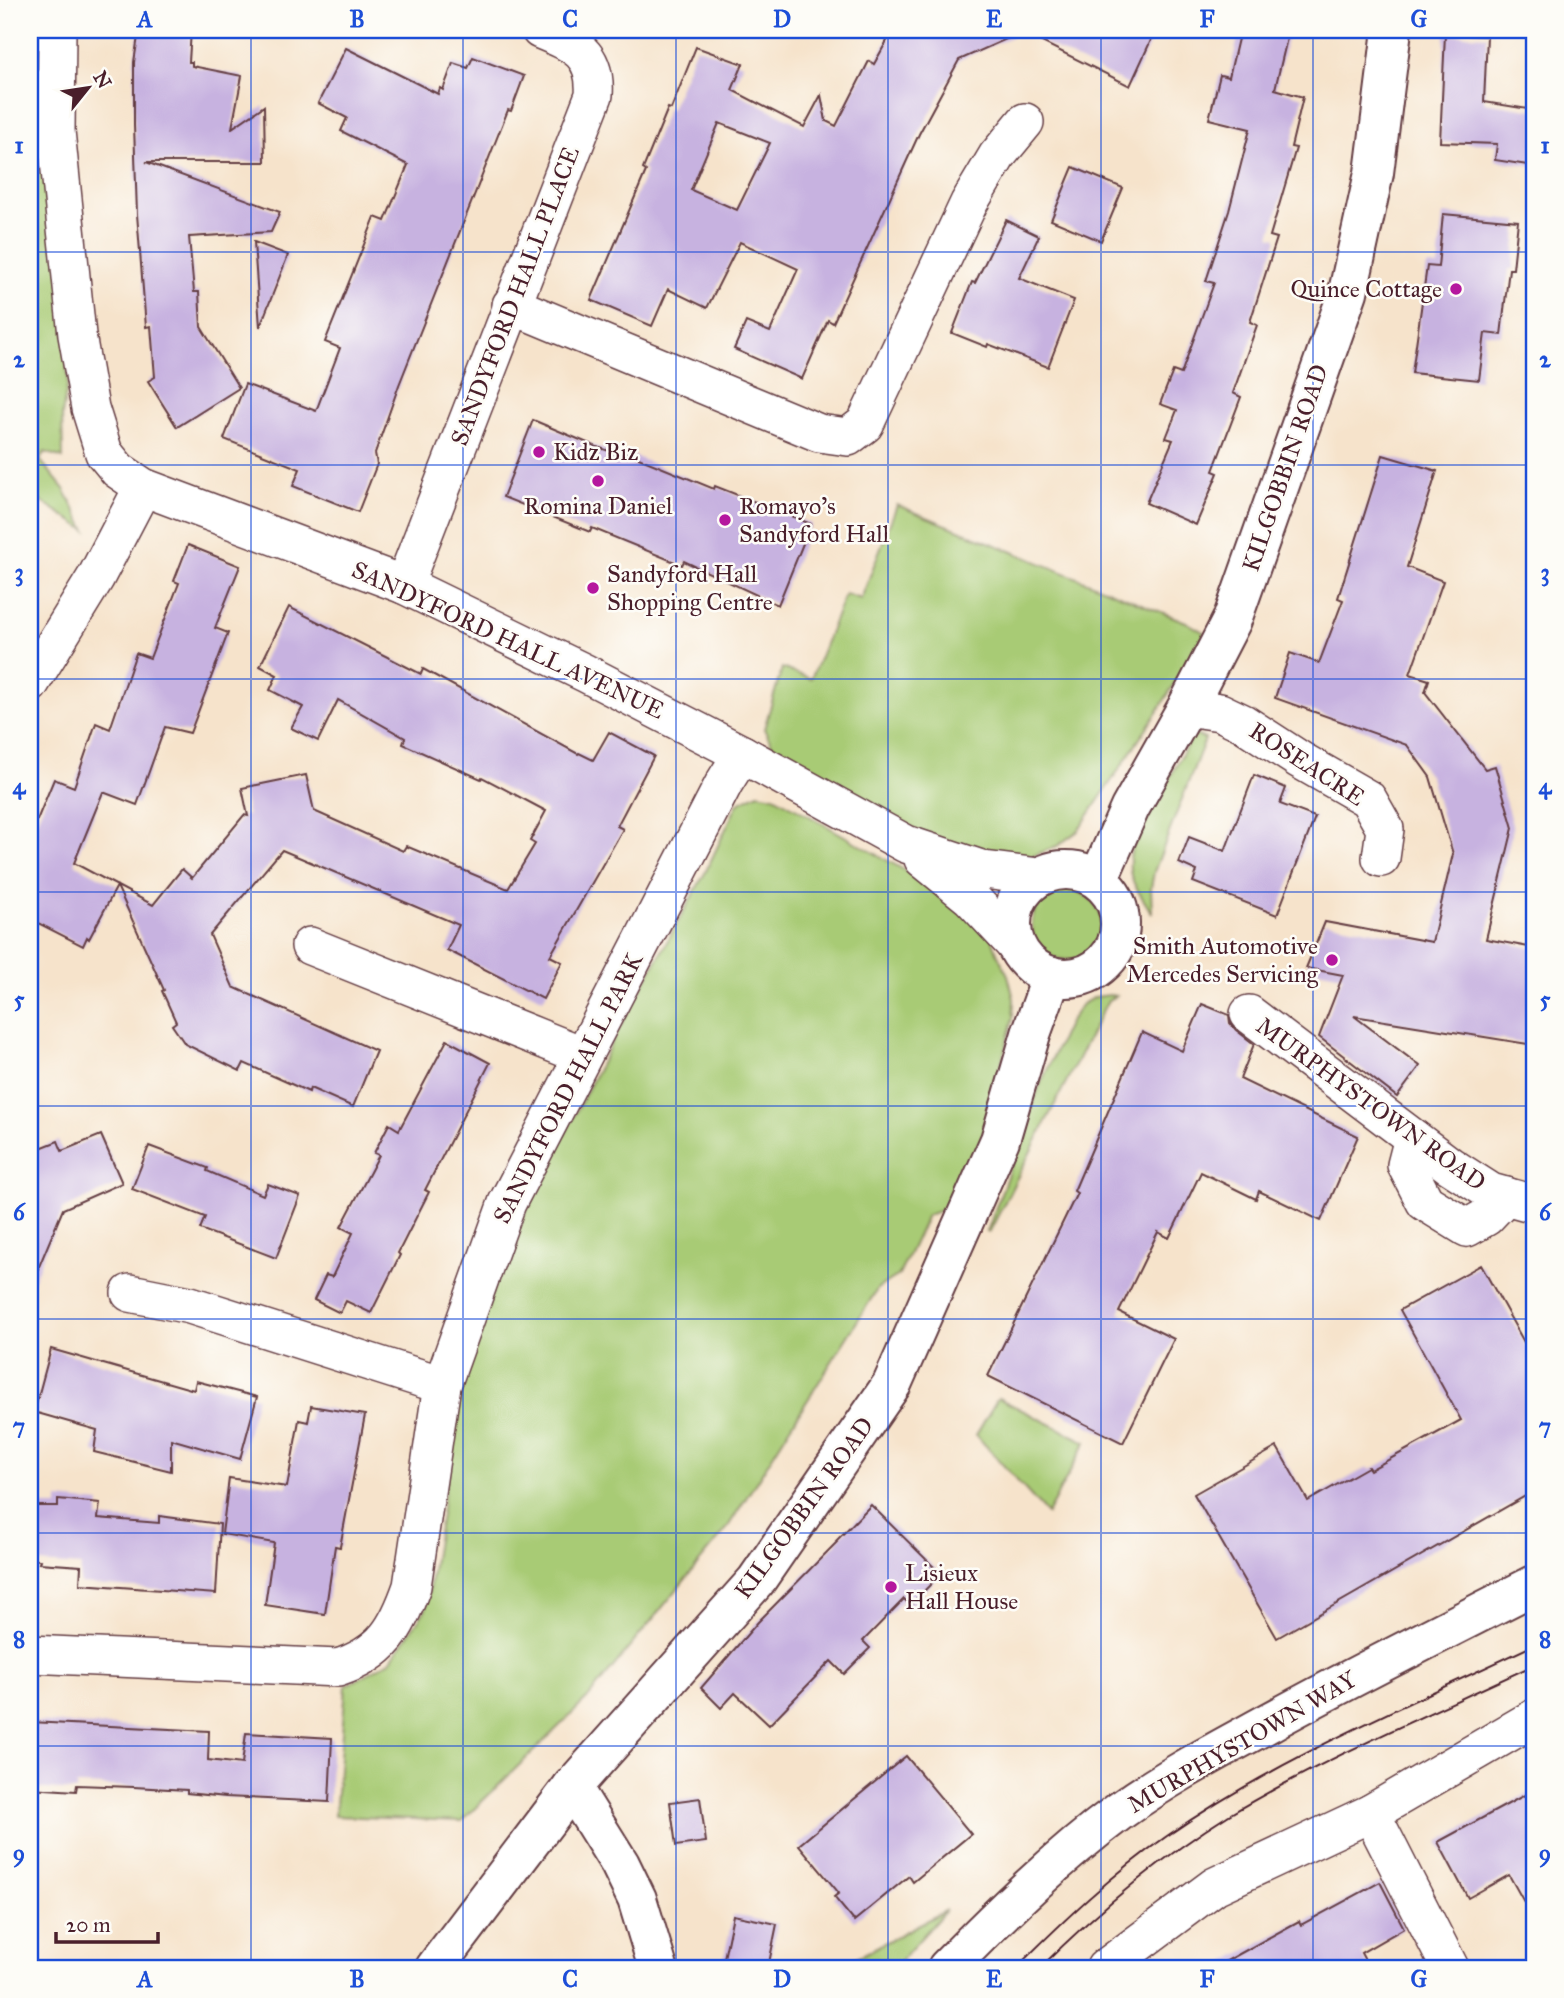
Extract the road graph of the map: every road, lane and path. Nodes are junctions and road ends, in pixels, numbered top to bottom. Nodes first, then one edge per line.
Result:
1 (57, 30) edge
2 (540, 30) edge
3 (1392, 30) edge
4 (1025, 122) dead end
5 (511, 304) junction
6 (143, 487) junction
7 (404, 585) junction
8 (30, 684) edge
9 (1187, 707) junction
10 (742, 754) junction
11 (906, 844) junction
12 (1381, 858) dead end
13 (1039, 877) junction
14 (1098, 880) junction
15 (310, 946) dead end
16 (1017, 947) junction
17 (1052, 976) junction
18 (1250, 1014) dead end
19 (582, 1055) junction
20 (1520, 1200) edge
21 (130, 1293) dead end
22 (442, 1385) junction
23 (1534, 1586) edge
24 (30, 1654) edge
25 (1534, 1718) edge
26 (572, 1787) junction
27 (1371, 1813) junction
28 (435, 1968) edge
29 (658, 1968) edge
30 (947, 1968) edge
31 (1105, 1968) edge
32 (1450, 1968) edge

1 - 6 street, SANDYFORD HALL AVENUE
2 - 5 street, SANDYFORD HALL PLACE
3 - 9 street, KILGOBBIN ROAD
4 - 5 street
5 - 7 street, SANDYFORD HALL PLACE
6 - 7 street, SANDYFORD HALL AVENUE
6 - 8 street
7 - 10 street, SANDYFORD HALL AVENUE
9 - 12 street, ROSEACRE
9 - 14 street, KILGOBBIN ROAD
10 - 11 street, SANDYFORD HALL AVENUE
10 - 19 street, SANDYFORD HALL PARK
11 - 13 street, SANDYFORD HALL AVENUE
11 - 16 street, SANDYFORD HALL AVENUE
13 - 14 street
13 - 16 street
14 - 17 street
15 - 19 street
16 - 17 street
17 - 26 street, KILGOBBIN ROAD
18 - 20 street, MURPHYSTOWN ROAD
19 - 22 street, SANDYFORD HALL PARK
21 - 22 street
22 - 24 street, SANDYFORD HALL PARK
23 - 30 street, MURPHYSTOWN WAY
25 - 27 street
26 - 28 street, KILGOBBIN ROAD
26 - 29 street
27 - 31 street
27 - 32 street

